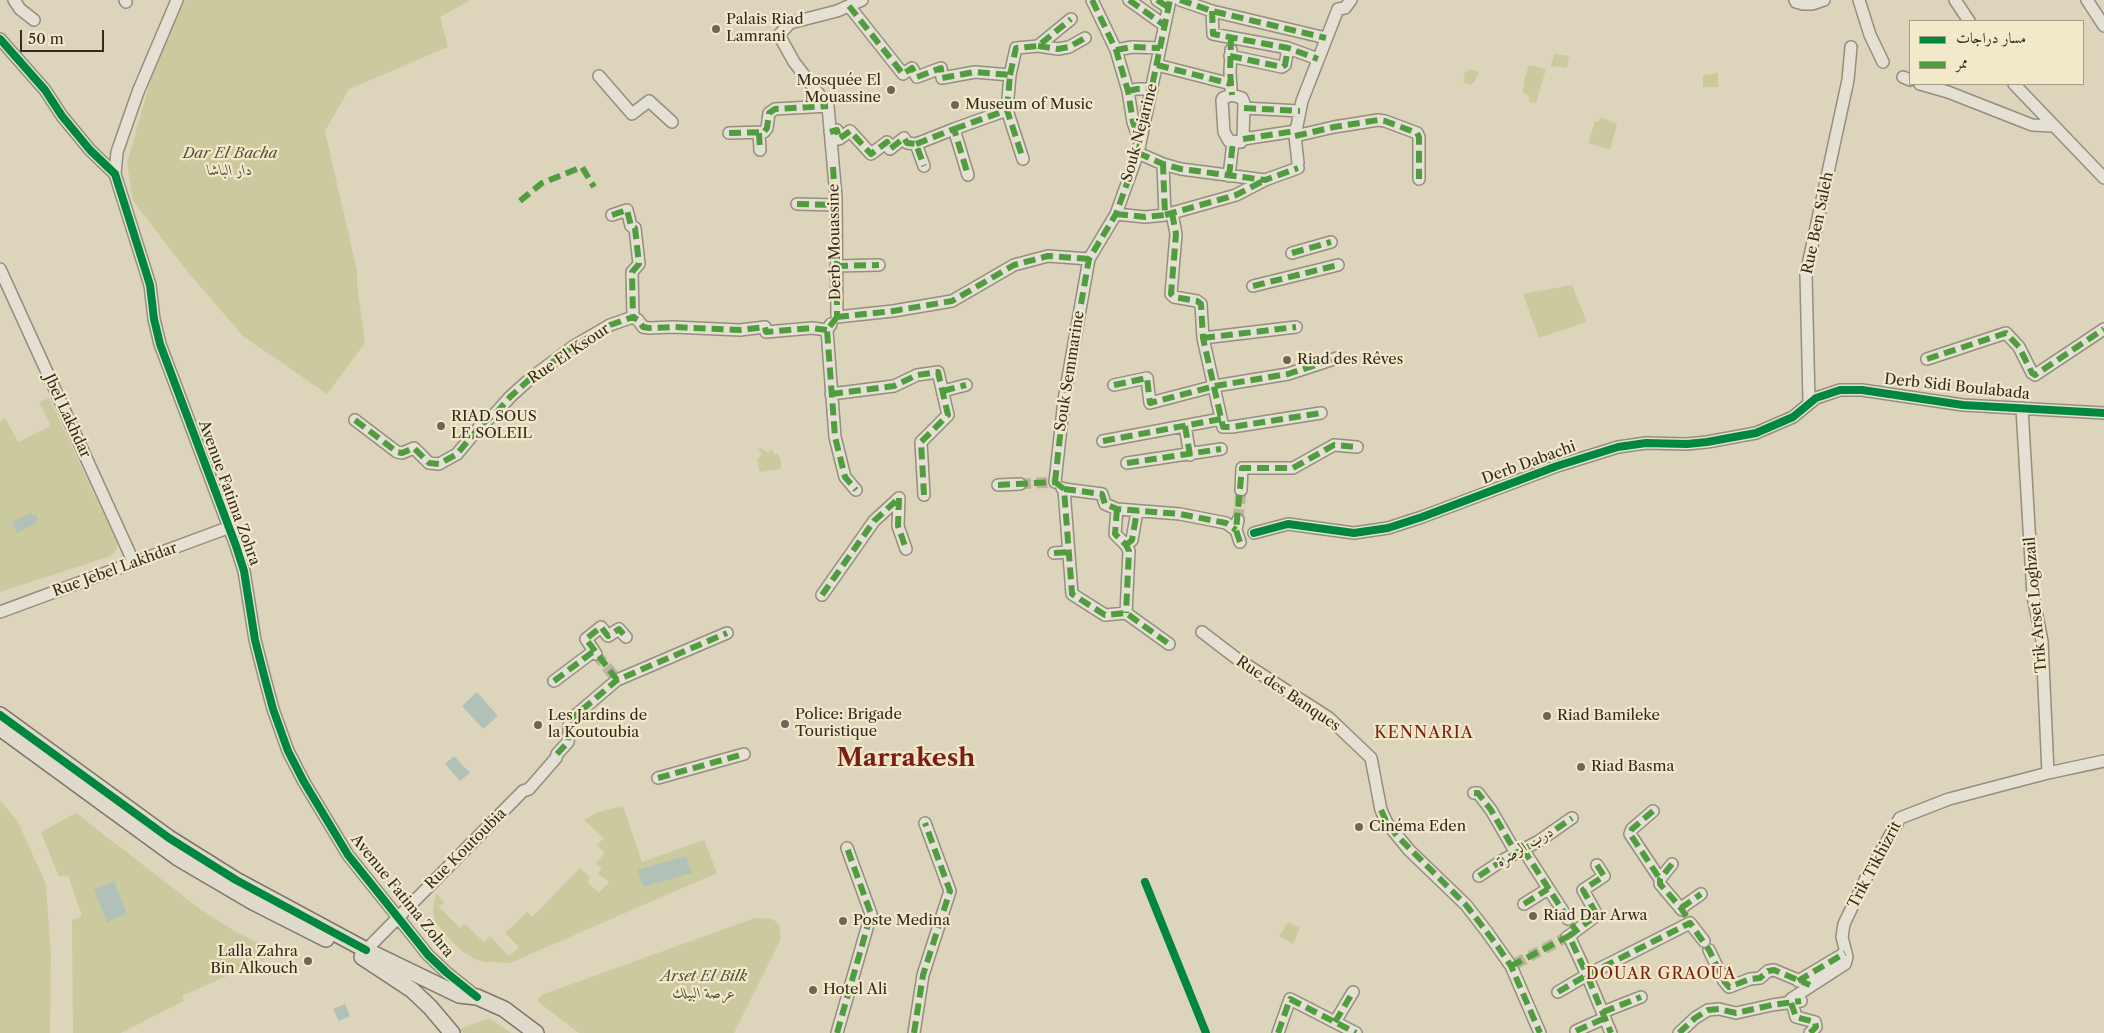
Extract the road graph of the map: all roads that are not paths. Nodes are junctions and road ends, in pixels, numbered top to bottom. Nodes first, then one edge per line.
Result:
1 (14, 0) edge
2 (177, 0) edge
3 (862, 0) edge
4 (1092, 0) edge
5 (1129, 0) edge
6 (1157, 0) edge
7 (1180, 0) edge
8 (1351, 0) edge
9 (1795, 0) edge
10 (1824, 0) edge
11 (1859, 0) edge
12 (1955, 0) edge
13 (2087, 0) edge
14 (1169, 4) edge
15 (844, 5) edge
16 (1212, 11) junction
17 (1071, 19) dead end
18 (34, 20) dead end
19 (1968, 20) edge
20 (1164, 25) junction
21 (2104, 26) edge
22 (0, 38) edge
23 (1085, 38) dead end
24 (1232, 38) junction
25 (1326, 38) junction
26 (1038, 46) junction
27 (1851, 47) dead end
28 (1160, 48) junction
29 (1288, 48) junction
30 (1116, 50) junction
31 (1230, 56) junction
32 (1318, 59) junction
33 (1883, 62) dead end
34 (1157, 65) junction
35 (1010, 75) junction
36 (599, 76) dead end
37 (1924, 85) edge
38 (2015, 85) edge
39 (1152, 89) junction
40 (1231, 90) junction
41 (1128, 91) junction
42 (828, 106) junction
43 (1244, 108) junction
44 (1007, 110) junction
45 (1300, 111) junction
46 (672, 122) dead end
47 (2052, 126) junction
48 (954, 129) junction
49 (830, 132) junction
50 (729, 133) dead end
51 (759, 133) junction
52 (1296, 133) junction
53 (1238, 141) junction
54 (916, 144) junction
55 (1139, 148) junction
56 (760, 150) dead end
57 (1023, 159) dead end
58 (1163, 164) junction
59 (924, 166) dead end
60 (115, 174) junction
61 (968, 175) dead end
62 (1229, 176) junction
63 (1420, 178) dead end
64 (2104, 178) edge
65 (1265, 180) junction
66 (797, 204) dead end
67 (836, 205) junction
68 (1116, 214) junction
69 (1168, 214) junction
70 (612, 215) dead end
71 (1331, 242) dead end
72 (1292, 253) dead end
73 (1089, 259) junction
74 (879, 265) dead end
75 (1338, 265) dead end
76 (836, 266) junction
77 (0, 269) edge
78 (1252, 286) dead end
79 (633, 317) junction
80 (837, 317) junction
81 (1296, 327) dead end
82 (2104, 329) edge
83 (827, 330) junction
84 (1203, 338) junction
85 (1337, 358) dead end
86 (1928, 359) dead end
87 (966, 385) dead end
88 (1114, 385) dead end
89 (1215, 386) junction
90 (943, 391) junction
91 (831, 394) junction
92 (1809, 402) junction
93 (2022, 408) junction
94 (1321, 413) dead end
95 (2104, 413) edge
96 (1221, 419) junction
97 (355, 420) dead end
98 (1185, 426) junction
99 (1103, 441) dead end
100 (1357, 447) dead end
101 (1221, 449) dead end
102 (1190, 455) junction
103 (1127, 464) dead end
104 (1020, 484) tunnel mouth
105 (998, 485) dead end
106 (1060, 487) junction
107 (856, 490) dead end
108 (1241, 490) tunnel mouth
109 (924, 496) dead end
110 (1117, 509) junction
111 (1138, 511) junction
112 (230, 527) junction
113 (1254, 533) dead end
114 (1240, 542) dead end
115 (1126, 544) junction
116 (906, 549) dead end
117 (1068, 552) junction
118 (1054, 553) dead end
119 (134, 564) junction
120 (822, 594) dead end
121 (0, 612) edge
122 (1126, 613) junction
123 (727, 632) dead end
124 (1202, 632) dead end
125 (626, 637) dead end
126 (1169, 644) dead end
127 (554, 681) dead end
128 (0, 715) edge
129 (0, 728) edge
130 (744, 754) dead end
131 (2104, 761) edge
132 (2048, 773) junction
133 (658, 778) dead end
134 (1474, 793) dead end
135 (1653, 811) dead end
136 (1572, 818) dead end
137 (925, 823) dead end
138 (847, 848) dead end
139 (1520, 851) junction
140 (1672, 864) dead end
141 (1596, 865) dead end
142 (1479, 876) dead end
143 (1660, 879) junction
144 (1548, 889) junction
145 (1701, 894) dead end
146 (1524, 904) dead end
147 (398, 916) junction
148 (1571, 930) junction
149 (366, 950) junction
150 (1845, 953) junction
151 (1587, 974) junction
152 (1798, 981) junction
153 (1810, 985) junction
154 (1353, 992) dead end
155 (1558, 992) dead end
156 (477, 997) junction
157 (1641, 997) dead end
158 (1796, 1002) junction
159 (1604, 1015) junction
160 (1335, 1022) junction
161 (1576, 1031) dead end
162 (452, 1033) edge
163 (536, 1033) edge
164 (836, 1033) edge
165 (914, 1033) edge
166 (1278, 1033) edge
167 (1356, 1033) edge
168 (1540, 1033) edge
169 (1611, 1033) edge
170 (1679, 1033) edge
171 (1810, 1033) edge

1 - 18 street
2 - 60 street
3 - 15 street
4 - 30 street
5 - 20 street
6 - 14 street
7 - 16 street
8 - 25 street
9 - 10 street
11 - 33 street
12 - 19 street
13 - 21 street
14 - 20 street, Souk Nejarine
15 - 35 street
15 - 42 street
16 - 24 street
16 - 25 street
17 - 26 street
20 - 28 street, Souk Nejarine
22 - 60 street, Avenue Fatima Zohra
23 - 26 street
24 - 29 street
24 - 31 street
25 - 32 street
26 - 35 street
27 - 92 street, Rue Ben Saleh
28 - 30 street
28 - 34 street, Souk Nejarine
29 - 31 street
29 - 32 street
30 - 41 street
31 - 40 street
32 - 45 street
34 - 39 street, Souk Nejarine
34 - 40 street
35 - 44 street
36 - 46 street
37 - 47 street
38 - 47 street
39 - 41 street
39 - 55 street, Souk Nejarine
40 - 43 street
40 - 53 street
41 - 55 street
42 - 49 street, Derb Mouassine
42 - 51 street
43 - 45 street
43 - 53 street
44 - 48 street
44 - 57 street
45 - 52 street
47 - 64 street
48 - 54 street
48 - 61 street
49 - 54 street
49 - 67 street, Derb Mouassine
50 - 51 street
51 - 56 street
52 - 53 street
52 - 63 street
52 - 65 street
53 - 62 street
54 - 59 street
55 - 58 street
55 - 68 street, Souk Nejarine
58 - 62 street
58 - 69 street
60 - 112 street, Avenue Fatima Zohra
62 - 65 street
65 - 69 street
66 - 67 street
67 - 76 street, Derb Mouassine
68 - 69 street
68 - 73 street, Souk Nejarine
69 - 84 street
70 - 79 street
71 - 72 street
73 - 80 street
73 - 106 street, Souk Semmarine
74 - 76 street
75 - 78 street
76 - 80 street, Derb Mouassine
77 - 119 street, Jbel Lakhdar
79 - 83 street
79 - 97 street, Rue El Ksour
80 - 83 street
81 - 84 street
82 - 86 street
83 - 91 street
84 - 89 street
85 - 89 street
87 - 90 street
88 - 89 street
89 - 96 street
90 - 91 street
90 - 109 street
91 - 107 street
92 - 93 street, Derb Sidi Boulabada
92 - 113 street, Derb Dabachi
93 - 95 street, Derb Sidi Boulabada
93 - 132 street, Trik Arset Loghzail
94 - 96 street
96 - 98 street
98 - 99 street
98 - 102 street
100 - 108 street
101 - 102 street
102 - 103 street
104 - 105 street
106 - 110 street
106 - 117 street, Souk Semmarine
110 - 111 street
110 - 115 street
111 - 114 street
111 - 115 street
112 - 119 street, Rue Jebel Lakhdar
112 - 147 street, Avenue Fatima Zohra
115 - 122 street
116 - 120 street
117 - 118 street
117 - 122 street, Souk Semmarine
119 - 121 street, Rue Jebel Lakhdar
122 - 126 street
123 - 147 street, Rue Koutoubia
124 - 168 street, Rue des Banques
125 - 127 street
128 - 149 main road
129 - 162 main road
130 - 133 street
131 - 132 street, Trik Tikhizrit
132 - 150 street, Trik Tikhizrit
134 - 139 street
135 - 143 street
136 - 139 street, درب الرصرة
137 - 165 street
138 - 164 street
139 - 142 street, درب الرصرة
139 - 144 street
140 - 143 street
141 - 148 street
143 - 145 street
144 - 146 street
144 - 148 street
147 - 149 street, Rue Koutoubia
147 - 156 street, Avenue Fatima Zohra
148 - 151 street
149 - 156 main road
150 - 152 street
150 - 153 street
151 - 152 street
151 - 155 street
151 - 159 street
152 - 153 street
153 - 158 street
154 - 160 street
156 - 163 main road
157 - 159 street
158 - 170 street
158 - 171 street
159 - 161 street
159 - 169 street
160 - 166 street
160 - 167 street

